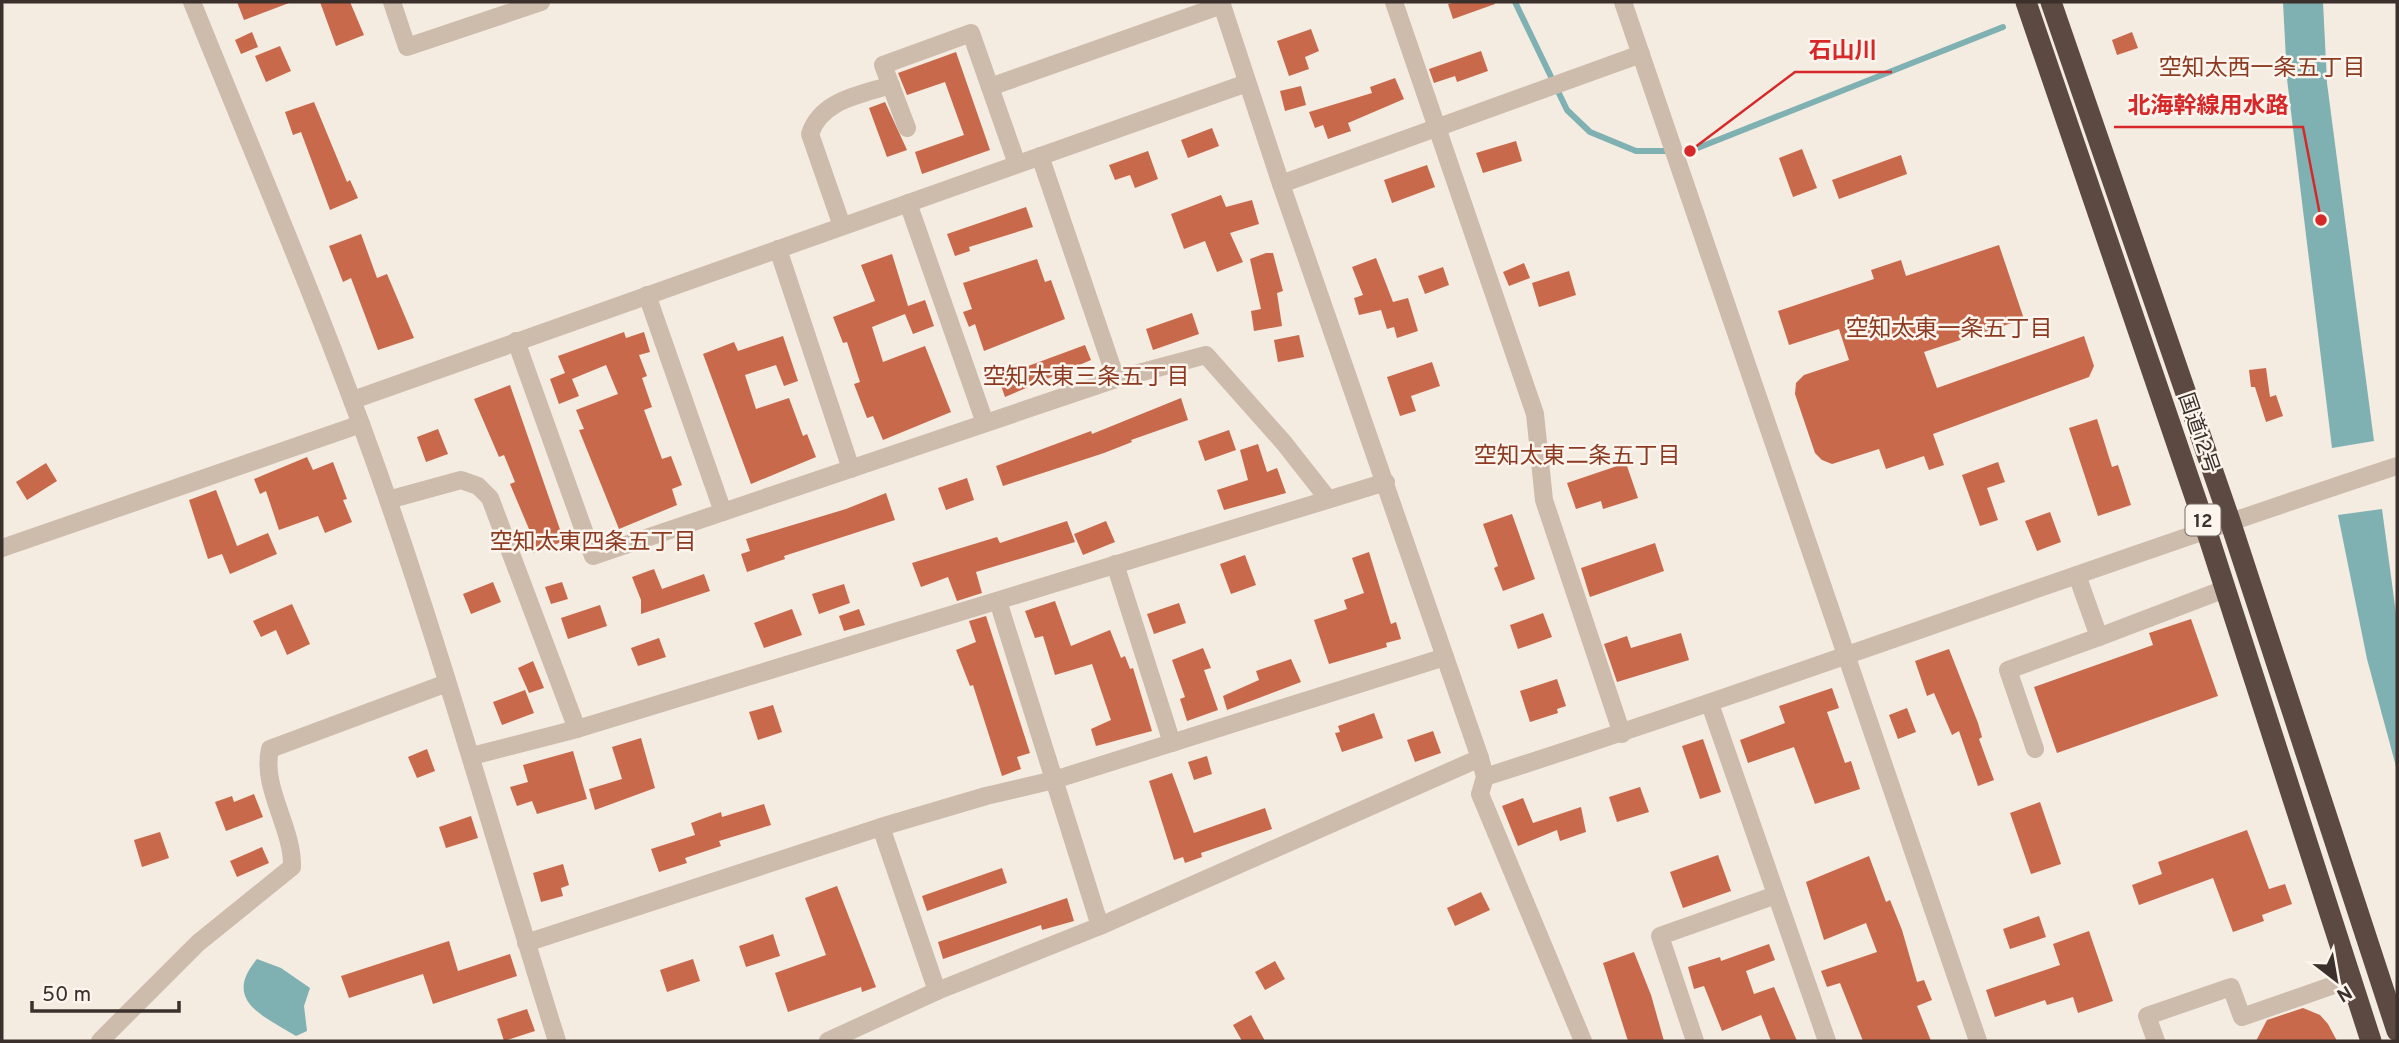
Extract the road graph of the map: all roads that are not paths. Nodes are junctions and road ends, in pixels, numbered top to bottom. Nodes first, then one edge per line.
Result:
1 (192, 2) edge
2 (392, 2) edge
3 (541, 2) edge
4 (1394, 2) edge
5 (1623, 2) edge
6 (2026, 2) edge
7 (2052, 2) edge
8 (1221, 3) edge
9 (1641, 54) junction
10 (1247, 83) junction
11 (891, 85) junction
12 (990, 87) junction
13 (1437, 126) junction
14 (907, 128) dead end
15 (1040, 156) junction
16 (1017, 164) junction
17 (1280, 184) junction
18 (908, 203) junction
19 (842, 226) junction
20 (778, 248) junction
21 (647, 295) junction
22 (516, 341) junction
23 (1116, 380) junction
24 (353, 400) junction
25 (985, 423) junction
26 (361, 424) junction
27 (2397, 466) edge
28 (851, 469) junction
29 (1386, 482) junction
30 (1328, 499) junction
31 (388, 500) junction
32 (723, 512) junction
33 (2230, 521) junction
34 (2206, 529) junction
35 (2, 548) edge
36 (1115, 564) junction
37 (2077, 575) junction
38 (2225, 589) junction
39 (998, 601) junction
40 (2099, 637) junction
41 (1445, 657) junction
42 (1846, 657) junction
43 (447, 683) junction
44 (1710, 704) junction
45 (577, 729) junction
46 (1622, 733) junction
47 (1172, 743) junction
48 (2035, 749) dead end
49 (472, 756) junction
50 (1480, 758) junction
51 (1485, 778) junction
52 (1054, 780) junction
53 (881, 827) junction
54 (1776, 895) junction
55 (1100, 926) junction
56 (526, 943) junction
57 (2351, 979) junction
58 (937, 991) junction
59 (2397, 1031) edge
60 (100, 1041) edge
61 (557, 1041) edge
62 (828, 1041) edge
63 (1583, 1041) edge
64 (1695, 1041) edge
65 (1826, 1041) edge
66 (1978, 1041) edge
67 (2156, 1041) edge
68 (2371, 1041) edge

1 - 24 street
2 - 3 street
4 - 13 street
5 - 9 street
6 - 34 highway, 国道12号 / 12
7 - 33 highway, 国道12号 / 12
8 - 10 street
8 - 12 street
9 - 13 street
9 - 42 street
10 - 15 street
10 - 17 street
11 - 12 street
11 - 14 street
11 - 19 street
12 - 16 street
13 - 17 street
13 - 46 street
15 - 16 street
15 - 23 street
16 - 18 street
17 - 29 street
18 - 19 street
18 - 25 street
19 - 20 street
20 - 21 street
20 - 28 street
21 - 22 street
21 - 32 street
22 - 24 street
22 - 32 street
23 - 25 street
23 - 30 street
24 - 26 street
25 - 28 street
26 - 31 street
26 - 35 street
27 - 33 street
28 - 32 street
29 - 30 street
29 - 41 street
30 - 36 street
31 - 43 street
31 - 45 street
33 - 34 street
33 - 59 highway, 国道12号 / 12
34 - 37 street
34 - 38 highway, 国道12号 / 12
36 - 39 street
36 - 47 street
37 - 40 street
37 - 42 street
38 - 40 street
38 - 57 highway, 国道12号 / 12
39 - 45 street
39 - 52 street
40 - 48 street
41 - 47 street
41 - 50 street
42 - 44 street
42 - 66 street
43 - 49 street
43 - 60 street
44 - 46 street
44 - 54 street
45 - 49 street
46 - 51 street
47 - 52 street
49 - 56 street
50 - 51 street
50 - 55 street
51 - 63 street
52 - 53 street
52 - 55 street
53 - 56 street
53 - 58 street
54 - 64 street
54 - 65 street
55 - 58 street
56 - 61 street
57 - 67 street
57 - 68 highway, 国道12号 / 12
58 - 62 street

